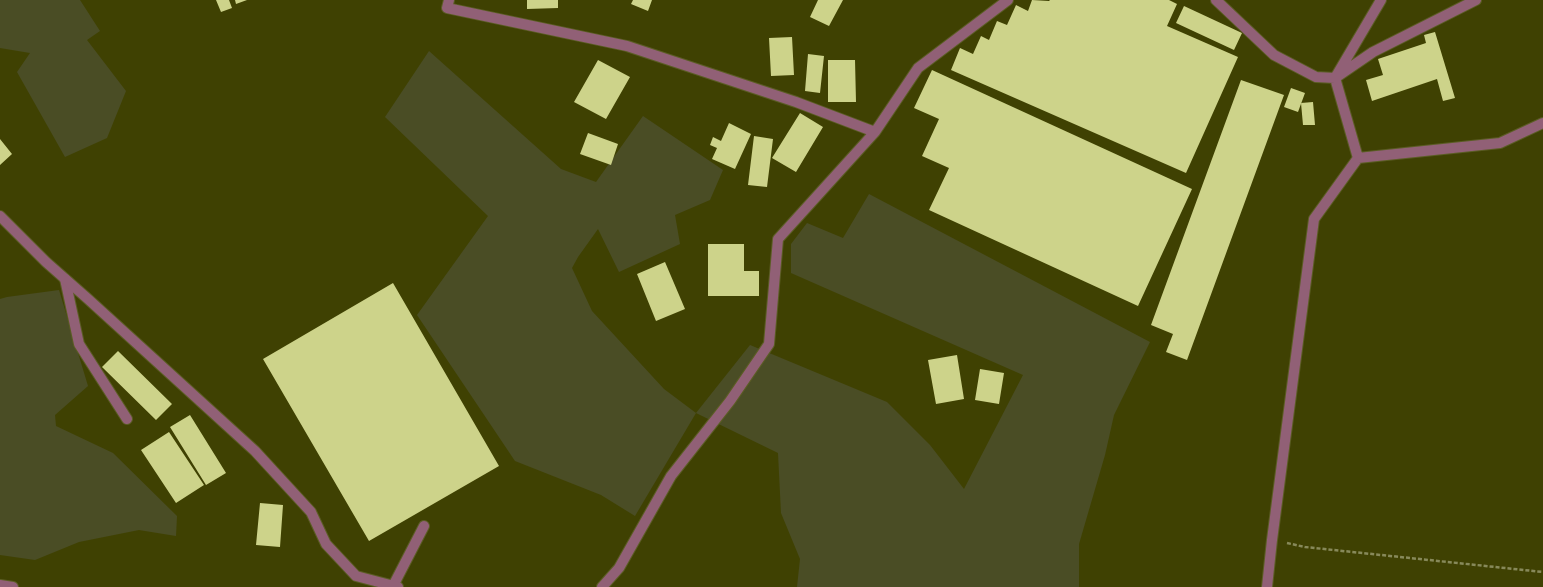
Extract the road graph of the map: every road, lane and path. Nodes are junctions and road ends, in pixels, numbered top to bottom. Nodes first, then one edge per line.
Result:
1 (449, 0) edge
2 (1008, 0) edge
3 (1216, 0) edge
4 (1381, 0) edge
5 (1476, 0) edge
6 (1335, 78) junction
7 (1543, 123) edge
8 (875, 132) junction
9 (1358, 158) junction
10 (0, 216) edge
11 (65, 279) junction
12 (127, 419) dead end
13 (424, 526) dead end
14 (1272, 540) junction
15 (1543, 572) edge
16 (0, 585) edge
17 (395, 586) edge
18 (13, 587) edge
19 (602, 587) edge
20 (1268, 587) edge

1 - 8 street
2 - 8 street
3 - 6 street
4 - 6 street
5 - 6 street
6 - 9 street
7 - 9 street
8 - 19 street
9 - 14 street
10 - 11 street
11 - 12 street
11 - 17 street
13 - 17 street
14 - 15 path
14 - 20 street
16 - 18 street

